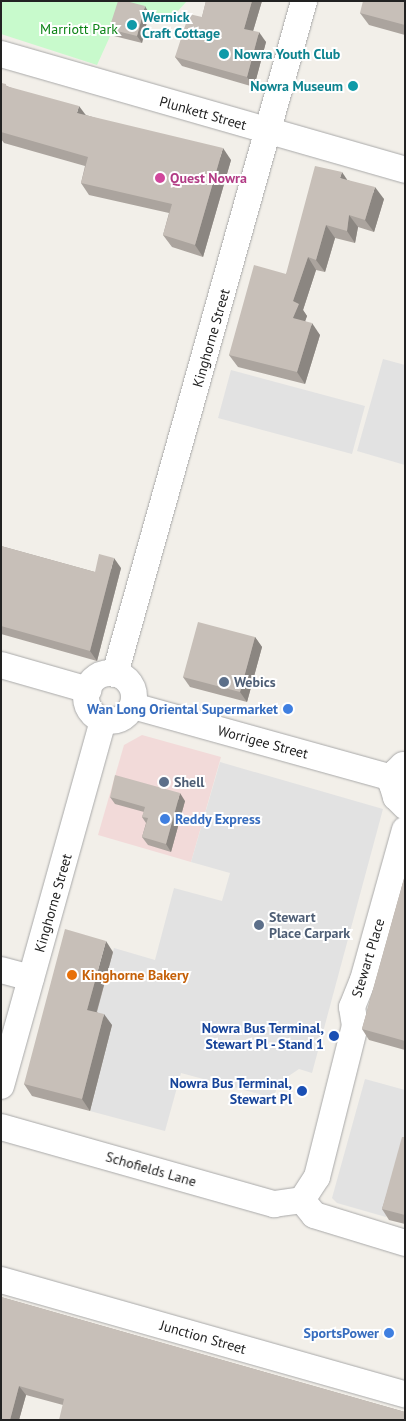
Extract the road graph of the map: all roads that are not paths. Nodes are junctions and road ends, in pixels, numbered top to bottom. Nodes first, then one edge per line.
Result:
1 (304, 1) edge
2 (1, 54) edge
3 (268, 131) junction
4 (405, 170) edge
5 (1, 665) edge
6 (115, 674) junction
7 (88, 690) junction
8 (133, 706) junction
9 (103, 720) junction
10 (399, 771) edge
11 (405, 806) edge
12 (405, 830) edge
13 (1, 970) edge
14 (31, 978) junction
15 (1, 1086) edge
16 (1, 1127) edge
17 (302, 1200) junction
18 (405, 1243) edge
19 (1, 1280) edge
20 (405, 1394) edge

1 - 3 street, Kinghorne Street
2 - 3 street, Plunkett Street
3 - 4 street, Plunkett Street
3 - 6 street, Kinghorne Street
5 - 7 street
6 - 7 street
6 - 8 street
7 - 9 street
8 - 9 street
8 - 10 street, Worrigee Street
9 - 14 street, Kinghorne Street
10 - 11 street
12 - 17 street, Stewart Place
13 - 14 street
14 - 15 street, Kinghorne Street
16 - 17 street, Schofields Lane
17 - 18 street
19 - 20 street, Junction Street

